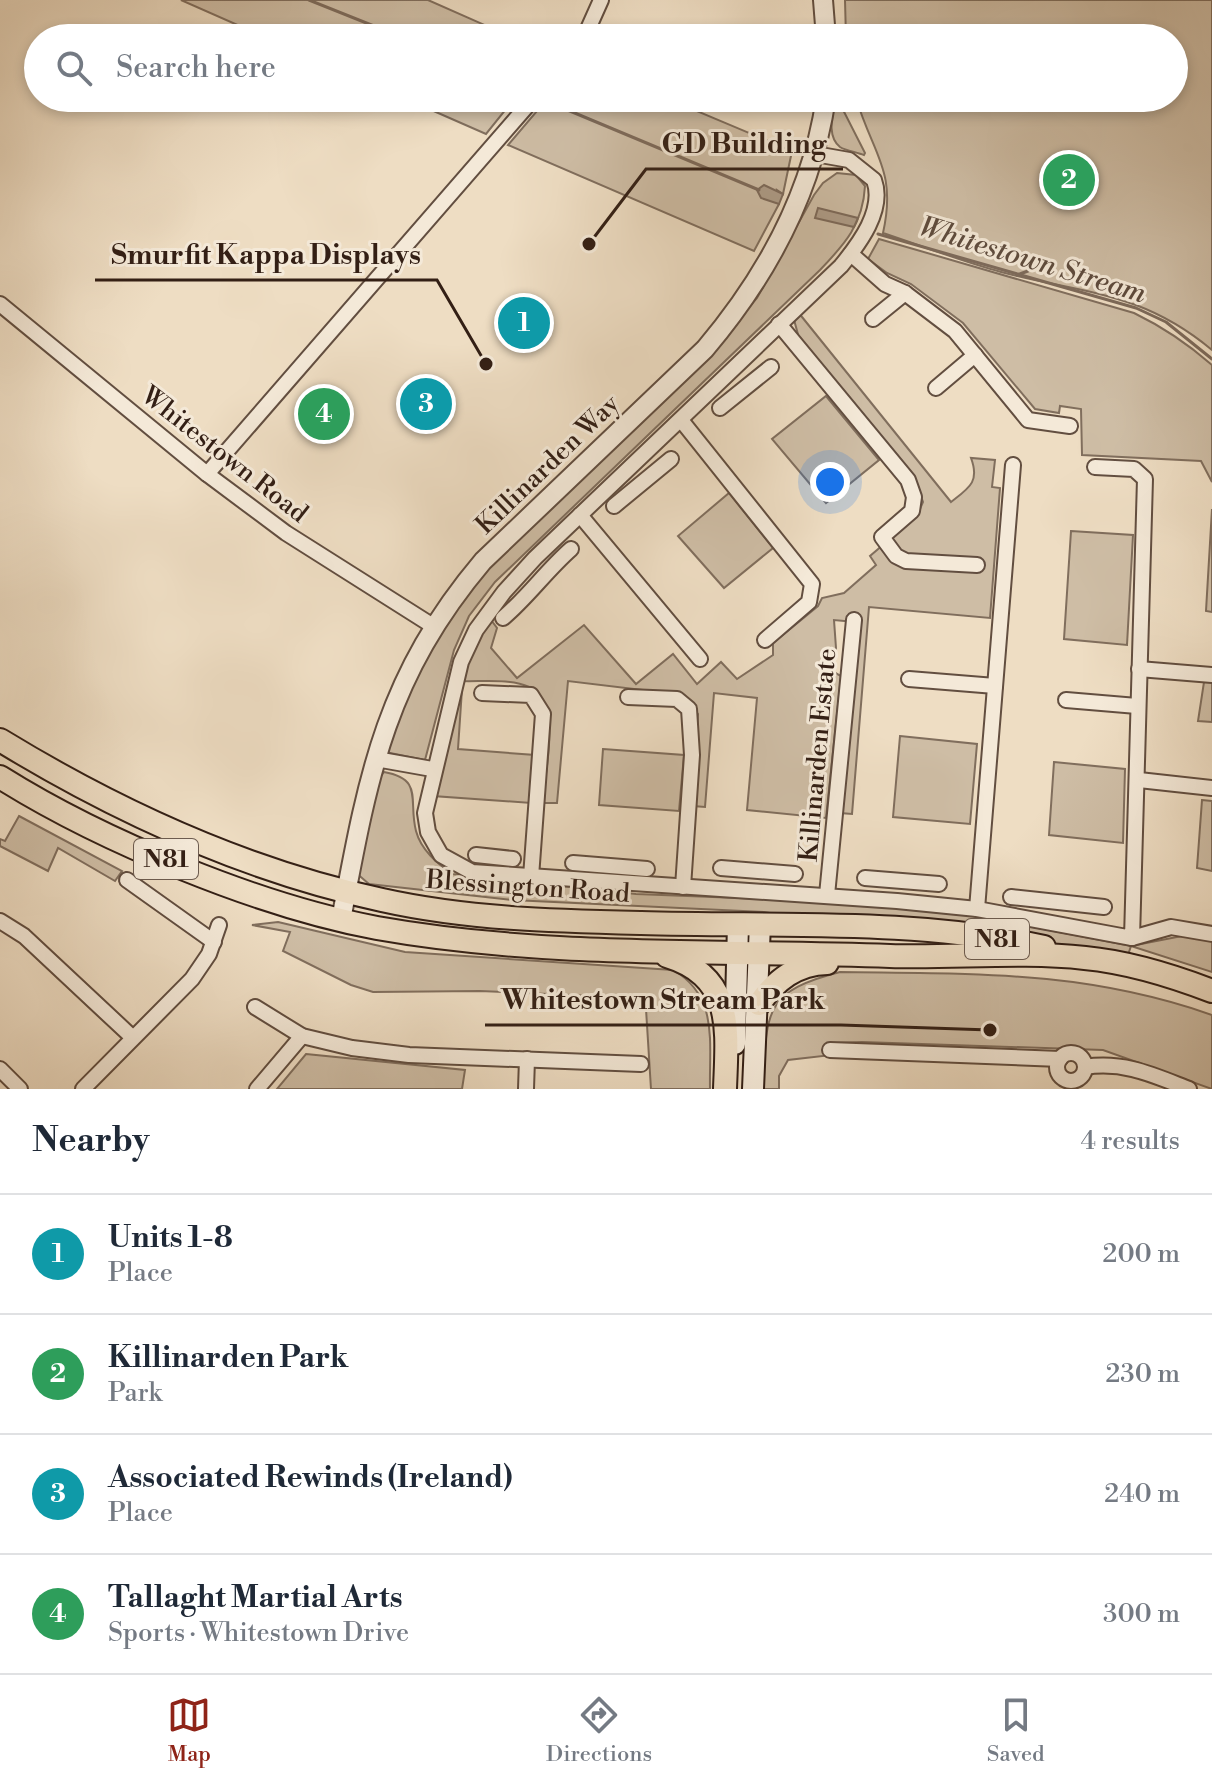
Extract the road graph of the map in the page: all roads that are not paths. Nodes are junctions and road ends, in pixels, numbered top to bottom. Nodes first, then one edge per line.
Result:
1 (601, 0) edge
2 (823, 0) edge
3 (590, 24) edge
4 (825, 24) edge
5 (522, 112) edge
6 (823, 112) edge
7 (815, 154) junction
8 (851, 254) junction
9 (905, 293) junction
10 (0, 304) edge
11 (873, 319) dead end
12 (779, 324) junction
13 (975, 355) junction
14 (771, 367) dead end
15 (722, 378) junction
16 (936, 388) dead end
17 (737, 395) junction
18 (720, 408) dead end
19 (681, 420) junction
20 (1070, 426) dead end
21 (671, 459) dead end
22 (1013, 465) dead end
23 (1095, 467) dead end
24 (207, 474) junction
25 (623, 474) junction
26 (635, 488) junction
27 (614, 506) dead end
28 (580, 515) junction
29 (571, 549) dead end
30 (977, 565) dead end
31 (521, 573) junction
32 (535, 586) junction
33 (503, 618) dead end
34 (854, 620) dead end
35 (433, 626) junction
36 (765, 640) dead end
37 (700, 659) dead end
38 (1139, 669) junction
39 (1212, 675) edge
40 (909, 679) dead end
41 (995, 686) junction
42 (482, 693) dead end
43 (628, 697) dead end
44 (1066, 700) dead end
45 (1137, 706) junction
46 (0, 740) edge
47 (376, 759) junction
48 (432, 769) junction
49 (0, 777) edge
50 (1139, 780) junction
51 (1212, 788) edge
52 (513, 859) dead end
53 (573, 863) dead end
54 (607, 866) junction
55 (721, 868) dead end
56 (647, 869) dead end
57 (752, 870) junction
58 (485, 873) junction
59 (795, 874) dead end
60 (531, 877) junction
61 (865, 878) dead end
62 (127, 880) dead end
63 (899, 881) junction
64 (605, 882) junction
65 (939, 884) dead end
66 (683, 887) junction
67 (751, 890) junction
68 (347, 891) junction
69 (827, 895) junction
70 (1011, 897) dead end
71 (897, 901) junction
72 (1056, 903) junction
73 (1104, 907) dead end
74 (977, 909) junction
75 (341, 920) junction
76 (0, 921) edge
77 (1052, 922) junction
78 (749, 924) junction
79 (219, 925) dead end
80 (1212, 934) edge
81 (1132, 938) junction
82 (214, 942) junction
83 (648, 950) junction
84 (748, 951) junction
85 (920, 957) junction
86 (1084, 957) junction
87 (1212, 991) edge
88 (759, 1004) junction
89 (255, 1007) dead end
90 (302, 1036) junction
91 (132, 1037) junction
92 (830, 1050) dead end
93 (527, 1059) junction
94 (1060, 1059) junction
95 (641, 1064) dead end
96 (1085, 1067) junction
97 (0, 1069) edge
98 (1062, 1084) edge
99 (20, 1089) edge
100 (83, 1089) edge
101 (257, 1089) edge
102 (526, 1089) edge
103 (725, 1089) edge
104 (734, 1089) edge
105 (753, 1089) edge
106 (1189, 1089) edge

1 - 3 street
2 - 4 street
5 - 24 street
6 - 7 street, Killinarden Way
7 - 8 street, Killinarden Estate
7 - 35 street, Killinarden Way
8 - 9 street
8 - 12 street, Killinarden Estate
9 - 11 street
9 - 13 street
10 - 24 street, Whitestown Road
12 - 15 street, Killinarden Estate
12 - 30 street
13 - 16 street
13 - 20 street
14 - 17 street
15 - 17 street
15 - 19 street, Killinarden Estate
17 - 18 street
19 - 25 street, Killinarden Estate
19 - 36 street, Killinarden Estate
21 - 26 street
22 - 41 street
23 - 38 street
24 - 35 street, Whitestown Road
25 - 26 street
25 - 28 street, Killinarden Estate
26 - 27 street
28 - 31 street, Killinarden Estate
28 - 37 street
29 - 32 street
31 - 32 street
31 - 48 street, Killinarden Estate
32 - 33 street
34 - 69 street, Killinarden Estate
35 - 47 street, Killinarden Way
38 - 39 street
38 - 45 street
40 - 41 street
41 - 74 street
42 - 60 street
43 - 66 street
44 - 45 street
45 - 50 street
46 - 68 main road, Blessington Road / N81
47 - 48 street
47 - 68 street, Killinarden Way
48 - 58 street, Killinarden Estate
49 - 75 main road, Blessington Road / N81
50 - 51 street
50 - 81 street
52 - 58 street
53 - 54 street
54 - 56 street
54 - 64 street
55 - 57 street, Killinarden Estate
57 - 59 street, Killinarden Estate
57 - 67 street
58 - 60 street, Killinarden Estate
60 - 64 street, Killinarden Estate
61 - 63 street
62 - 82 street
63 - 65 street
63 - 71 street
64 - 66 street, Killinarden Estate
66 - 67 street, Killinarden Estate
67 - 69 street, Killinarden Estate
68 - 75 street, Killinarden Way
68 - 78 main road, Blessington Road / N81
69 - 71 street, Killinarden Estate
70 - 72 street
71 - 74 street, Killinarden Estate
72 - 73 street
72 - 77 street
74 - 77 street, Killinarden Estate
75 - 83 main road, Blessington Road / N81
76 - 91 street
77 - 81 street, Killinarden Estate
78 - 84 main road
78 - 86 main road, Blessington Road / N81
79 - 82 street
80 - 81 street, Killinarden Estate
82 - 91 street
83 - 84 main road, Blessington Road / N81
83 - 103 main road
84 - 85 main road, Blessington Road / N81
84 - 88 main road
84 - 104 main road
85 - 86 main road, Blessington Road / N81
85 - 88 main road
86 - 87 main road, Blessington Road / N81
88 - 105 main road
89 - 90 street
90 - 93 street
90 - 101 street
91 - 100 street
92 - 94 street
93 - 95 street
93 - 102 street
94 - 96 street
94 - 98 street
96 - 98 street
96 - 106 street
97 - 99 street

